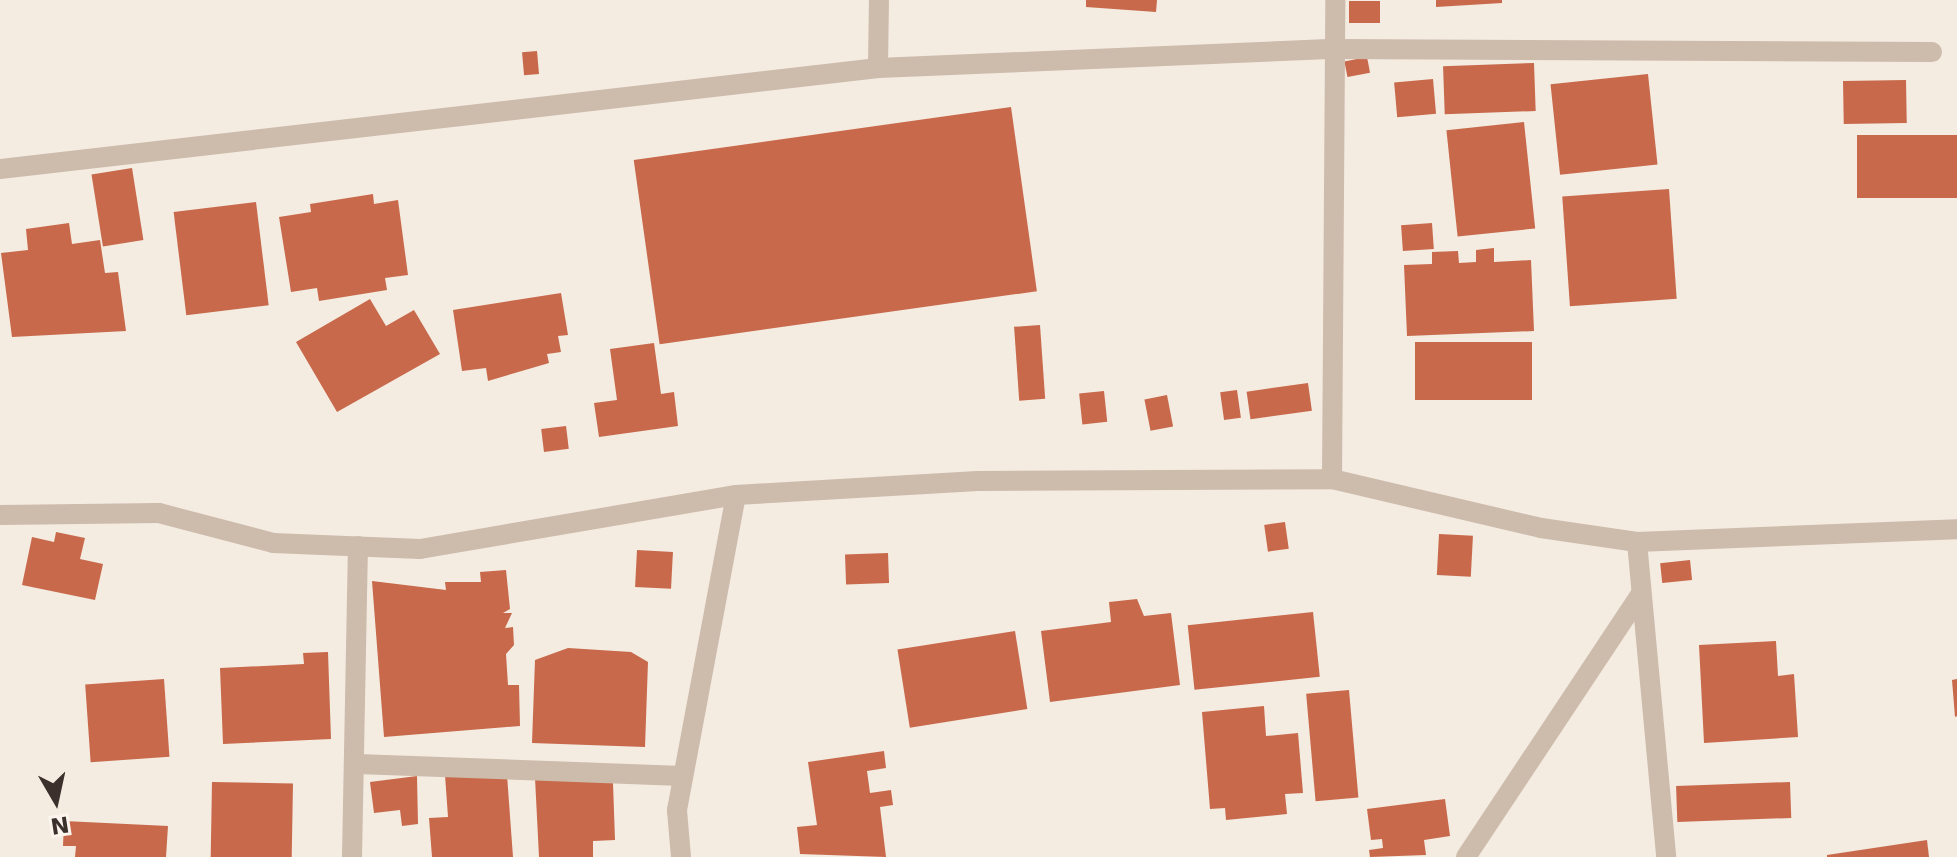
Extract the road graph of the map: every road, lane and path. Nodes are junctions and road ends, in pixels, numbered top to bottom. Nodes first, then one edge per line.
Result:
1 (879, 0) edge
2 (1335, 0) edge
3 (1335, 49) junction
4 (1932, 52) dead end
5 (878, 68) junction
6 (0, 169) edge
7 (1332, 479) junction
8 (736, 495) junction
9 (0, 515) edge
10 (1957, 529) edge
11 (1637, 542) junction
12 (358, 546) junction
13 (1641, 594) junction
14 (357, 764) junction
15 (682, 776) junction
16 (352, 857) edge
17 (681, 857) edge
18 (1466, 857) edge
19 (1666, 857) edge

1 - 5 street
2 - 3 street
3 - 4 street
3 - 5 street
3 - 7 street
5 - 6 street
7 - 8 street
7 - 11 street
8 - 12 street
8 - 15 street
9 - 12 street
10 - 11 street
11 - 13 street
12 - 14 street
13 - 18 street
13 - 19 street
14 - 15 street
14 - 16 street
15 - 17 street

